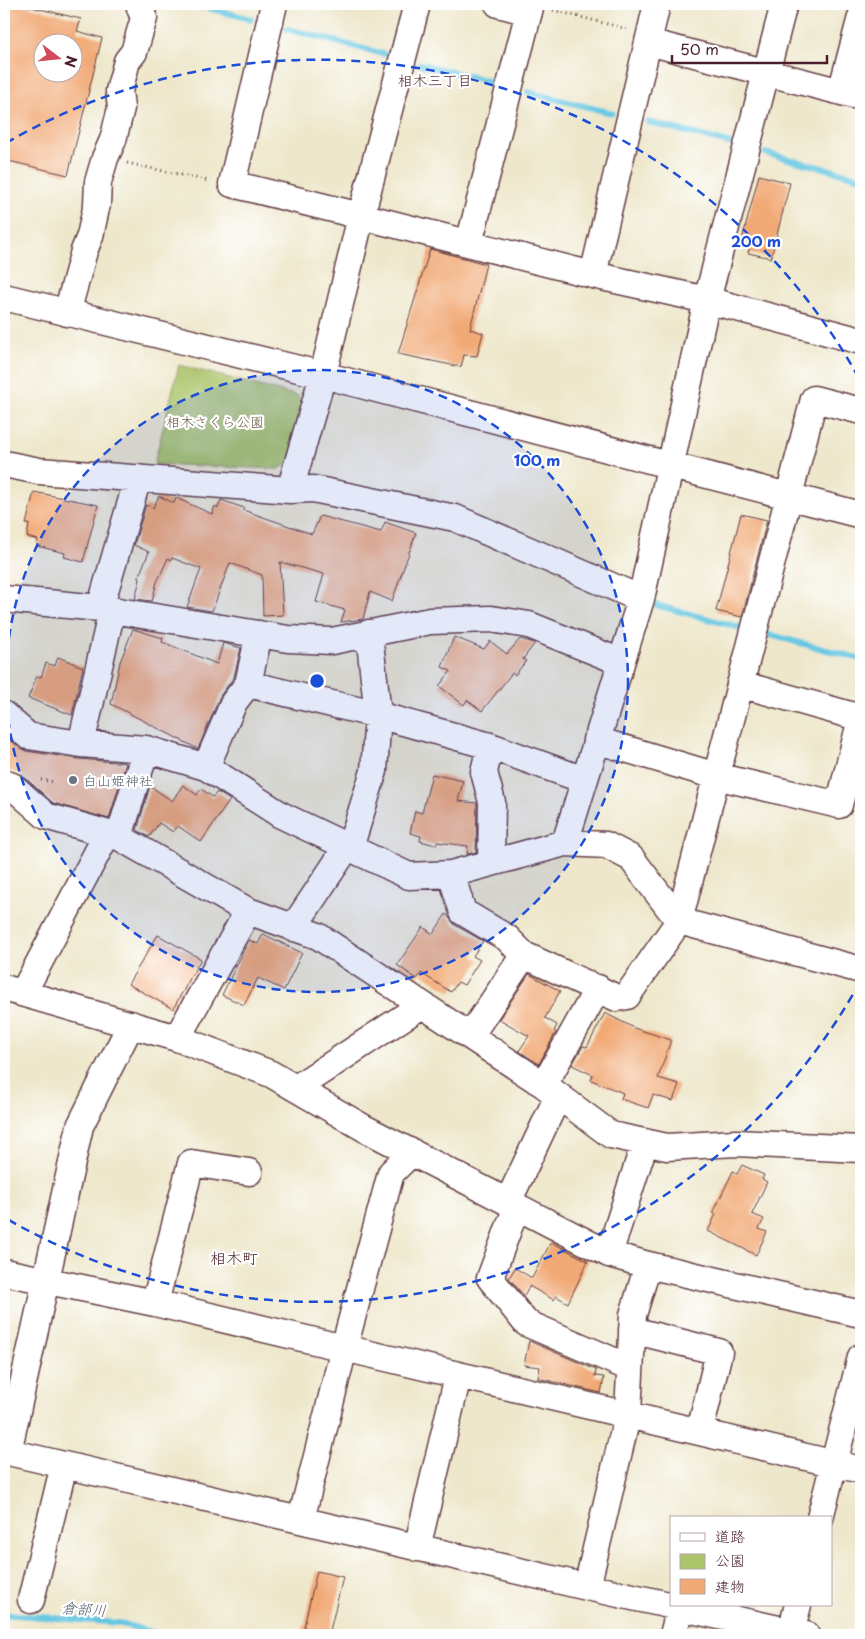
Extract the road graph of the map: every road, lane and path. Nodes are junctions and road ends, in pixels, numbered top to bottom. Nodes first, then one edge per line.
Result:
1 (141, 4) edge
2 (274, 4) edge
3 (417, 4) edge
4 (498, 4) edge
5 (657, 4) edge
6 (784, 4) edge
7 (530, 7) edge
8 (861, 18) edge
9 (649, 39) junction
10 (766, 73) junction
11 (851, 95) edge
12 (105, 158) junction
13 (232, 184) junction
14 (361, 216) junction
15 (469, 243) junction
16 (593, 275) junction
17 (4, 296) edge
18 (707, 300) junction
19 (67, 313) junction
20 (861, 341) edge
21 (323, 375) junction
22 (861, 411) edge
23 (4, 464) edge
24 (670, 466) junction
25 (138, 478) junction
26 (290, 490) junction
27 (788, 497) junction
28 (861, 515) edge
29 (4, 599) edge
30 (640, 599) junction
31 (106, 609) junction
32 (369, 633) junction
33 (260, 634) junction
34 (621, 662) junction
35 (248, 684) junction
36 (740, 684) junction
37 (4, 715) edge
38 (378, 715) junction
39 (861, 718) edge
40 (596, 740) junction
41 (81, 744) junction
42 (490, 746) junction
43 (146, 749) junction
44 (206, 767) junction
45 (716, 776) junction
46 (584, 780) junction
47 (4, 783) edge
48 (850, 808) edge
49 (113, 835) junction
50 (565, 843) junction
51 (348, 847) junction
52 (492, 863) junction
53 (450, 874) junction
54 (248, 911) junction
55 (678, 921) junction
56 (293, 928) junction
57 (524, 955) junction
58 (861, 970) edge
59 (598, 988) junction
60 (13, 991) edge
61 (422, 1005) junction
62 (131, 1024) junction
63 (470, 1036) junction
64 (177, 1038) junction
65 (296, 1088) junction
66 (551, 1091) junction
67 (645, 1142) junction
68 (861, 1149) edge
69 (412, 1152) junction
70 (248, 1172) dead end
71 (512, 1204) junction
72 (609, 1254) junction
73 (648, 1265) junction
74 (4, 1272) edge
75 (46, 1282) junction
76 (155, 1303) junction
77 (861, 1314) edge
78 (632, 1330) junction
79 (344, 1348) junction
80 (861, 1357) edge
81 (630, 1368) junction
82 (458, 1376) junction
83 (628, 1413) junction
84 (700, 1431) junction
85 (6, 1452) edge
86 (835, 1463) junction
87 (64, 1466) junction
88 (861, 1470) edge
89 (821, 1516) edge
90 (301, 1520) junction
91 (417, 1548) junction
92 (587, 1587) junction
93 (31, 1600) dead end
94 (670, 1605) edge
95 (675, 1606) edge
96 (798, 1606) edge
97 (680, 1607) junction
98 (799, 1633) edge
99 (673, 1635) edge

1 - 12 street
2 - 13 street
3 - 14 street
4 - 7 street
5 - 9 street
6 - 10 street
7 - 9 path
7 - 15 street
8 - 11 street
9 - 10 street
9 - 16 street
10 - 11 street
10 - 18 street
12 - 13 path
12 - 19 street
13 - 14 street
14 - 15 street
14 - 21 street
15 - 16 street
16 - 18 street
17 - 19 street
18 - 20 street
18 - 24 street
19 - 21 street
21 - 24 street
21 - 26 street
22 - 27 street
23 - 25 street
24 - 27 street
24 - 30 street
25 - 26 street
25 - 31 street
26 - 30 street
27 - 28 street
27 - 36 street
29 - 31 street
30 - 34 street
31 - 33 street
31 - 41 street
32 - 33 street
32 - 34 street
32 - 38 street
33 - 35 street
34 - 40 street
35 - 38 street
35 - 44 street
36 - 39 street
36 - 45 street
37 - 41 street
38 - 42 street
38 - 51 street
39 - 48 street
40 - 45 street
40 - 46 street
41 - 43 street
42 - 46 street
42 - 52 street
43 - 44 street
43 - 49 street
44 - 51 street
45 - 48 street
45 - 55 street
46 - 50 street
47 - 49 street
49 - 54 street
49 - 60 street
50 - 52 street
50 - 55 street
51 - 53 street
51 - 56 street
52 - 53 street
53 - 57 street
54 - 56 street
54 - 64 street
55 - 58 street
55 - 59 street
56 - 61 street
57 - 59 street
57 - 63 street
59 - 66 street
60 - 62 street
61 - 63 street
61 - 65 street
62 - 64 street
62 - 75 street
63 - 66 street
64 - 65 street
65 - 69 street
66 - 67 street
66 - 71 street
67 - 68 street
67 - 72 street
69 - 71 street
69 - 79 street
70 - 76 street
71 - 72 street
71 - 81 street
72 - 73 street
73 - 77 street
73 - 78 street
74 - 75 street
75 - 76 street
75 - 85 street
76 - 79 street
78 - 81 street
78 - 84 street
79 - 82 street
79 - 90 street
80 - 86 street
81 - 83 street
82 - 83 street
82 - 91 street
83 - 84 street
83 - 92 street
84 - 86 street
85 - 87 street
86 - 88 street
86 - 89 street
87 - 90 street
87 - 93 street
90 - 91 street
91 - 92 street
92 - 94 street
95 - 97 street
96 - 98 street
97 - 98 street
97 - 99 street

